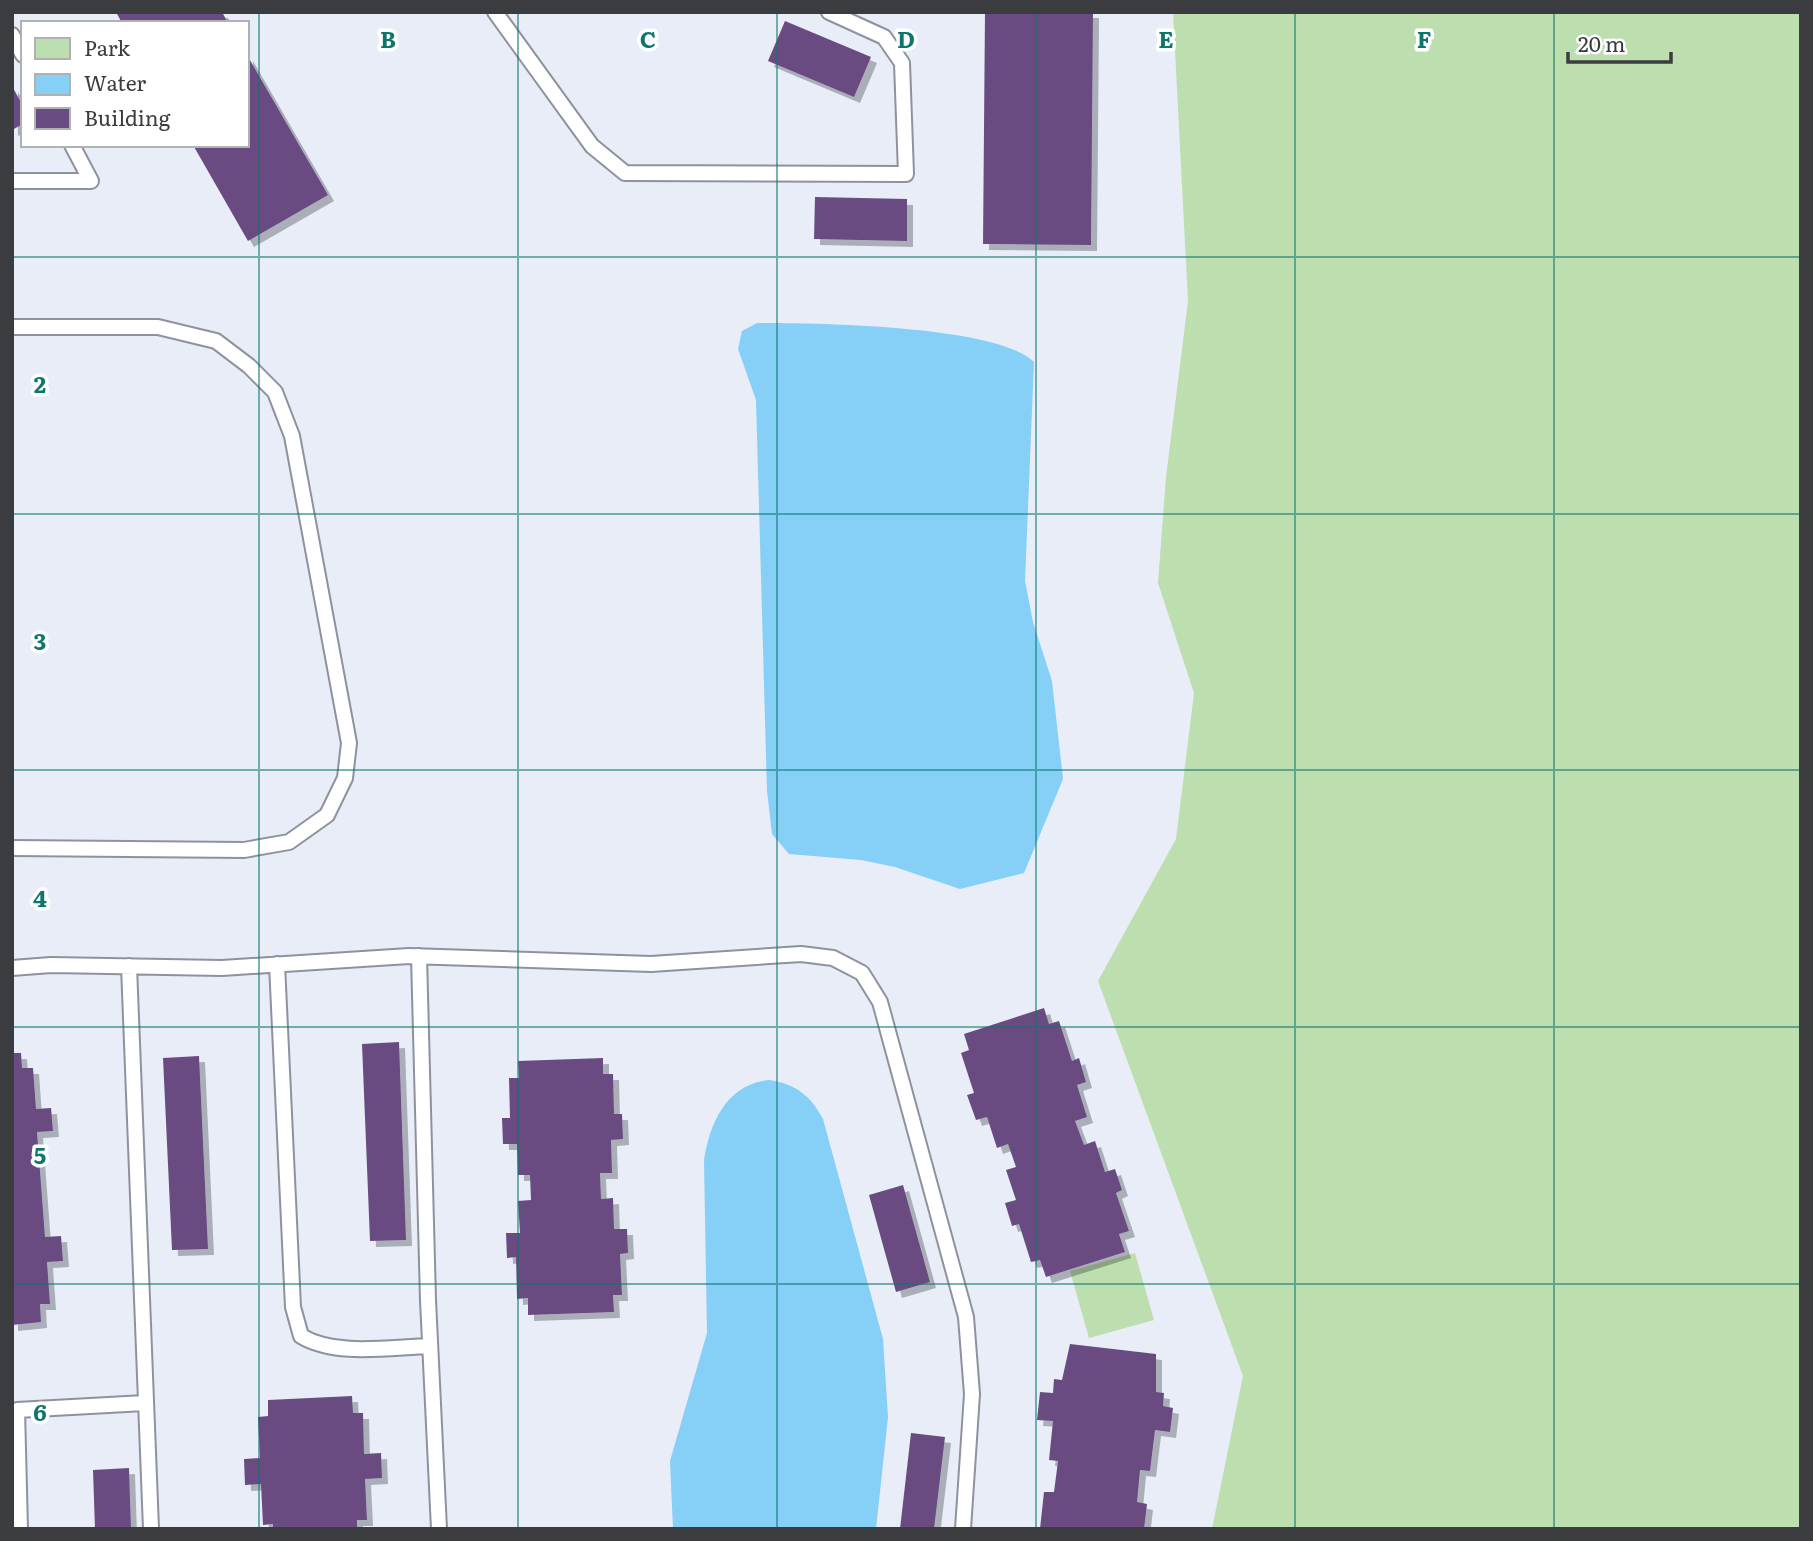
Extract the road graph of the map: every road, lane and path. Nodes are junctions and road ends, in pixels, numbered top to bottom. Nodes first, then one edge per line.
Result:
1 (495, 12) edge
2 (829, 12) edge
3 (12, 35) edge
4 (21, 51) edge
5 (73, 147) edge
6 (12, 181) edge
7 (12, 327) edge
8 (12, 848) edge
9 (419, 956) junction
10 (276, 964) junction
11 (130, 966) junction
12 (12, 968) edge
13 (430, 1346) junction
14 (145, 1403) junction
15 (20, 1529) edge
16 (151, 1529) edge
17 (439, 1529) edge
18 (963, 1529) edge

1 - 2 lane
3 - 4 lane
5 - 6 lane
7 - 8 lane
9 - 10 lane
9 - 13 lane
9 - 18 lane
10 - 11 lane
10 - 13 lane
11 - 12 lane
11 - 14 lane
13 - 17 lane
14 - 15 lane
14 - 16 lane

